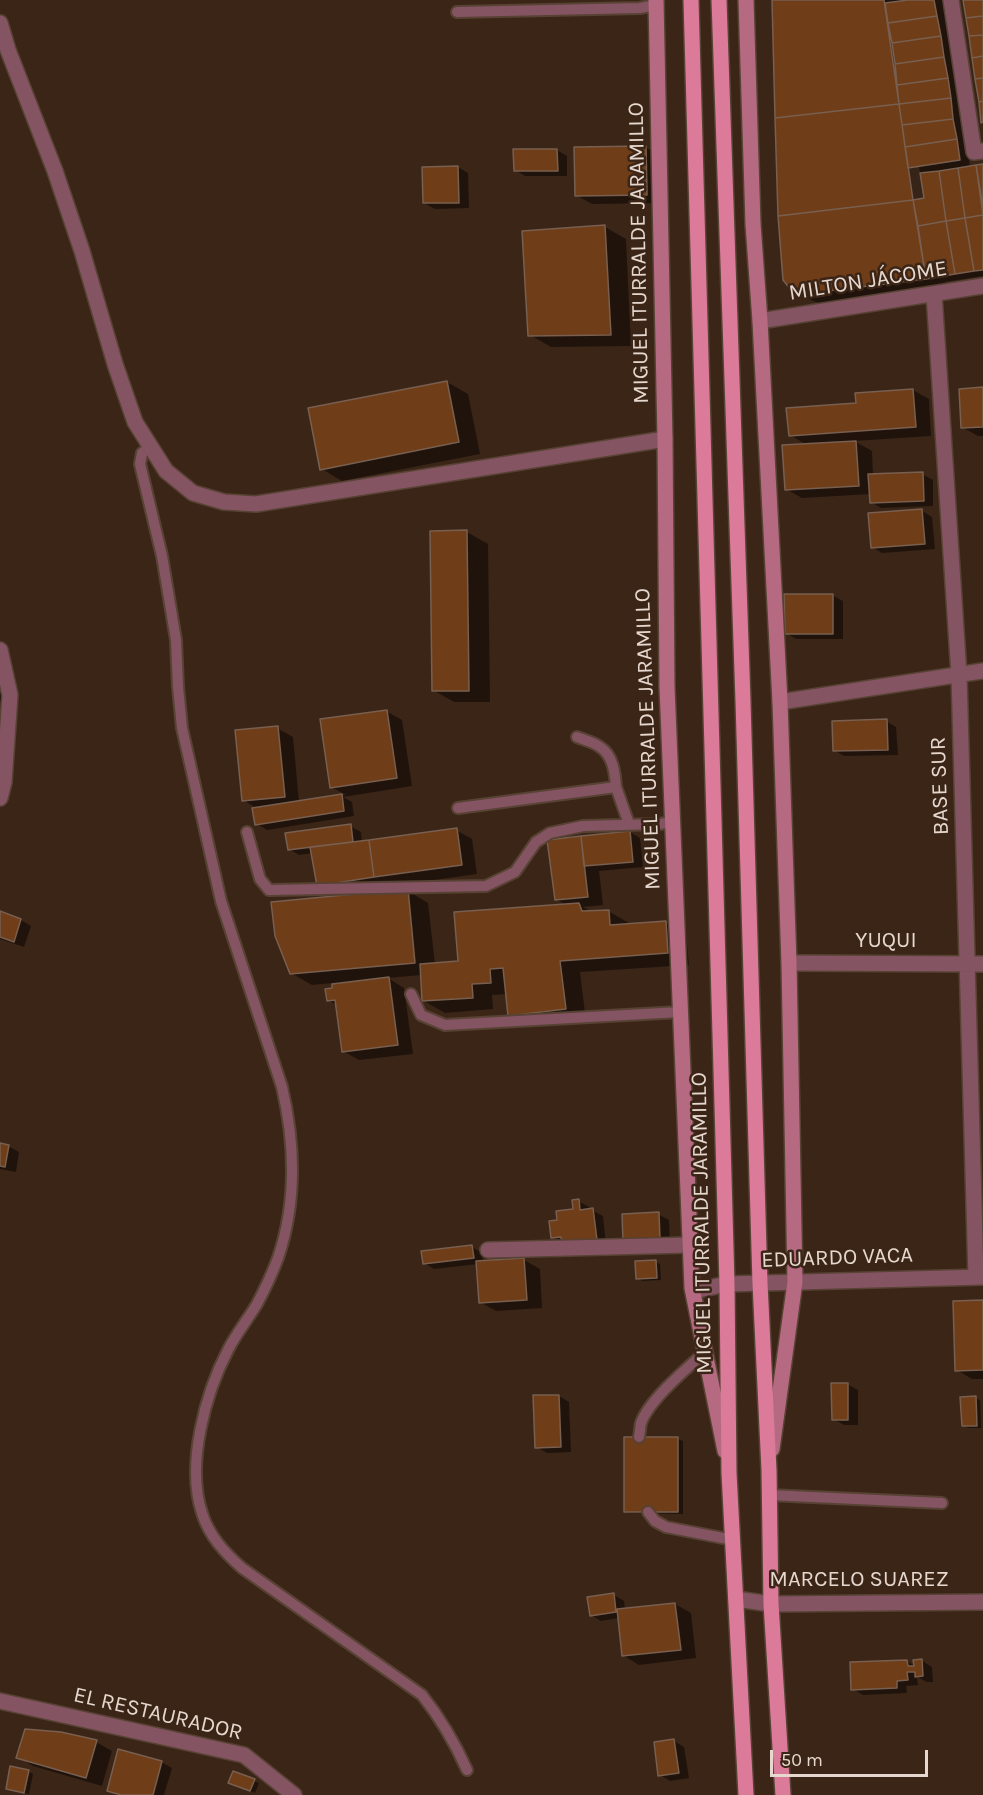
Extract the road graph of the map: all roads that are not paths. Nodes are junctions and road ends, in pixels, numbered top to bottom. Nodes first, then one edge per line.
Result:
1 (691, 0) edge
2 (719, 0) edge
3 (746, 0) edge
4 (951, 0) edge
5 (656, 3) edge
6 (457, 12) dead end
7 (0, 23) edge
8 (983, 151) edge
9 (983, 286) edge
10 (934, 294) junction
11 (760, 321) junction
12 (665, 439) junction
13 (150, 447) junction
14 (0, 650) edge
15 (983, 671) edge
16 (959, 675) junction
17 (780, 702) junction
18 (577, 737) dead end
19 (616, 787) junction
20 (0, 798) edge
21 (458, 808) dead end
22 (672, 822) junction
23 (629, 824) junction
24 (247, 832) dead end
25 (789, 963) junction
26 (975, 964) edge
27 (411, 994) dead end
28 (680, 1012) junction
29 (690, 1245) junction
30 (488, 1250) dead end
31 (979, 1277) edge
32 (795, 1282) junction
33 (760, 1283) junction
34 (727, 1284) junction
35 (693, 1291) junction
36 (705, 1352) junction
37 (639, 1437) dead end
38 (769, 1470) junction
39 (729, 1473) junction
40 (769, 1495) junction
41 (942, 1503) dead end
42 (648, 1512) dead end
43 (733, 1540) junction
44 (736, 1599) junction
45 (983, 1602) edge
46 (771, 1604) junction
47 (0, 1701) edge
48 (467, 1770) dead end
49 (294, 1795) edge
50 (746, 1795) edge
51 (783, 1795) edge

1 - 34 main road, MIGUEL ITURRALDE JARAMILLO
2 - 33 main road
3 - 11 main road
4 - 8 street
5 - 6 lane
5 - 12 main road, MIGUEL ITURRALDE JARAMILLO
7 - 13 street
9 - 10 street, MILTON JÁCOME
10 - 11 street, MILTON JÁCOME
10 - 16 street, BASE SUR
11 - 17 main road
12 - 13 street
12 - 22 main road, MIGUEL ITURRALDE JARAMILLO
13 - 48 lane
14 - 20 street
15 - 16 street
16 - 17 street
16 - 26 street, BASE SUR
17 - 25 main road
18 - 19 lane
19 - 21 lane
19 - 23 lane
22 - 23 lane
22 - 28 main road, MIGUEL ITURRALDE JARAMILLO
23 - 24 lane
25 - 26 street, YUQUI
25 - 32 main road
26 - 31 street, BASE SUR
27 - 28 lane
28 - 29 main road, MIGUEL ITURRALDE JARAMILLO
29 - 30 street
29 - 35 main road, MIGUEL ITURRALDE JARAMILLO
31 - 32 street, EDUARDO VACA
32 - 33 street, EDUARDO VACA
32 - 38 main road
33 - 34 street, EDUARDO VACA
33 - 38 main road
34 - 35 street, EDUARDO VACA
34 - 39 main road, MIGUEL ITURRALDE JARAMILLO
35 - 36 main road, MIGUEL ITURRALDE JARAMILLO
36 - 37 lane
36 - 39 main road, MIGUEL ITURRALDE JARAMILLO
38 - 40 main road
39 - 43 main road, MIGUEL ITURRALDE JARAMILLO
40 - 41 lane
40 - 46 main road
42 - 43 lane
43 - 44 main road, MIGUEL ITURRALDE JARAMILLO
44 - 46 street, MARCELO SUAREZ
44 - 50 main road, MIGUEL ITURRALDE JARAMILLO
45 - 46 street, MARCELO SUAREZ
46 - 51 main road
47 - 49 street, EL RESTAURADOR

